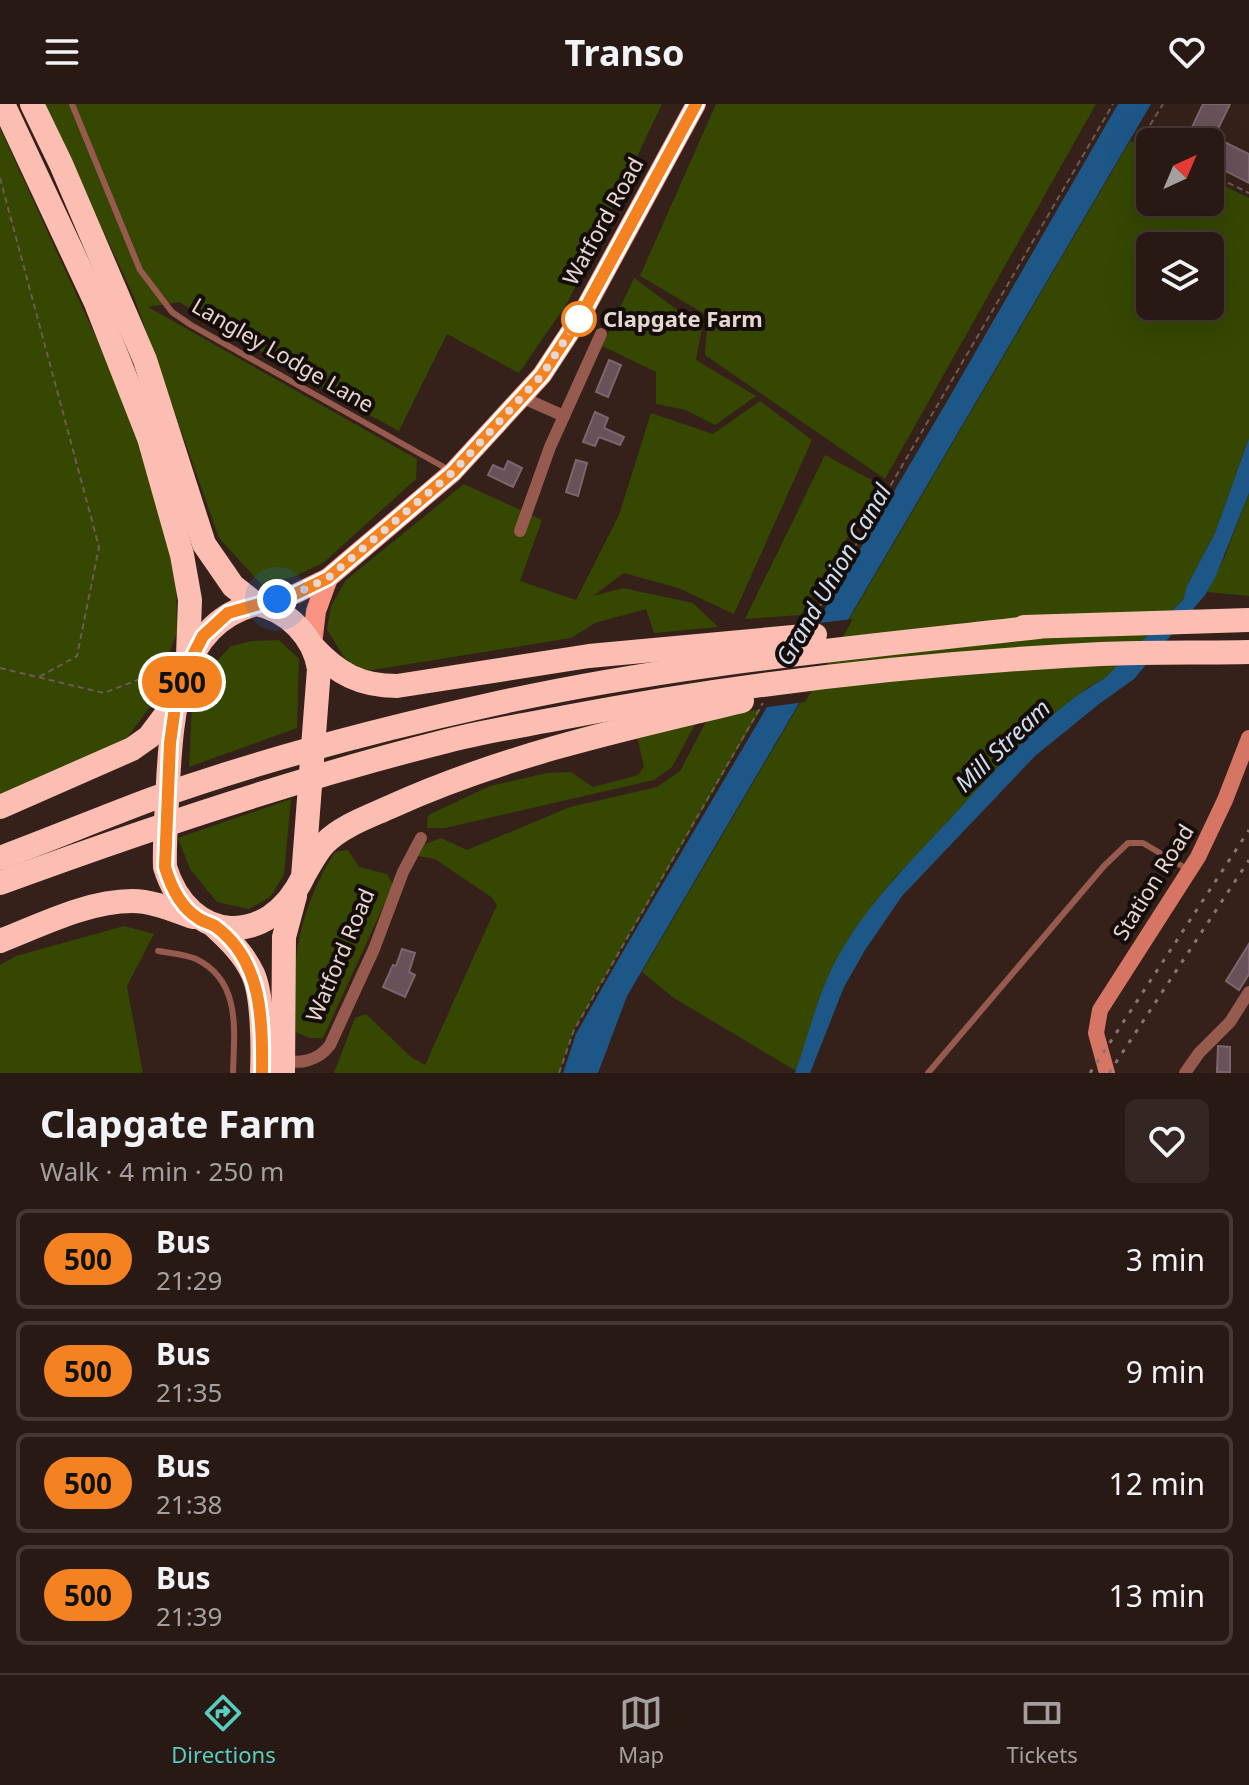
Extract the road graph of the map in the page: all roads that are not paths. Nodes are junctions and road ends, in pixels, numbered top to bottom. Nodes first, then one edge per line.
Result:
1 (3, 104) edge
2 (32, 104) edge
3 (72, 104) edge
4 (696, 104) edge
5 (601, 334) dead end
6 (521, 397) junction
7 (564, 416) junction
8 (453, 472) junction
9 (520, 531) dead end
10 (328, 578) junction
11 (258, 604) junction
12 (1249, 620) edge
13 (313, 646) junction
14 (1249, 652) edge
15 (660, 661) junction
16 (187, 667) junction
17 (176, 700) junction
18 (650, 712) junction
19 (1249, 738) edge
20 (0, 807) edge
21 (421, 838) dead end
22 (0, 858) edge
23 (1191, 871) junction
24 (0, 883) edge
25 (300, 883) junction
26 (206, 922) junction
27 (0, 941) edge
28 (158, 951) dead end
29 (1249, 992) edge
30 (263, 1042) junction
31 (283, 1067) edge
32 (233, 1073) edge
33 (262, 1073) edge
34 (928, 1073) edge
35 (1107, 1073) edge
36 (1185, 1073) edge

1 - 16 highway
2 - 11 highway
3 - 8 lane, Langley Lodge Lane
4 - 6 main road, Watford Road
5 - 7 street
6 - 7 street
6 - 8 main road, Watford Road
7 - 9 street
8 - 10 main road, Watford Road
10 - 11 main road, Watford Road
10 - 13 main road
11 - 13 highway
11 - 16 highway
12 - 15 highway
13 - 15 highway
13 - 25 highway
14 - 18 highway
15 - 22 highway
16 - 17 highway
17 - 20 highway
17 - 26 highway
18 - 24 highway
18 - 25 highway
19 - 23 street, Station Road
21 - 31 street, Watford Road
23 - 34 lane
23 - 35 street, Station Road
25 - 26 highway
25 - 31 highway, Watford Road
26 - 27 highway
26 - 30 highway
28 - 32 lane
29 - 36 street
30 - 31 street
30 - 33 highway

